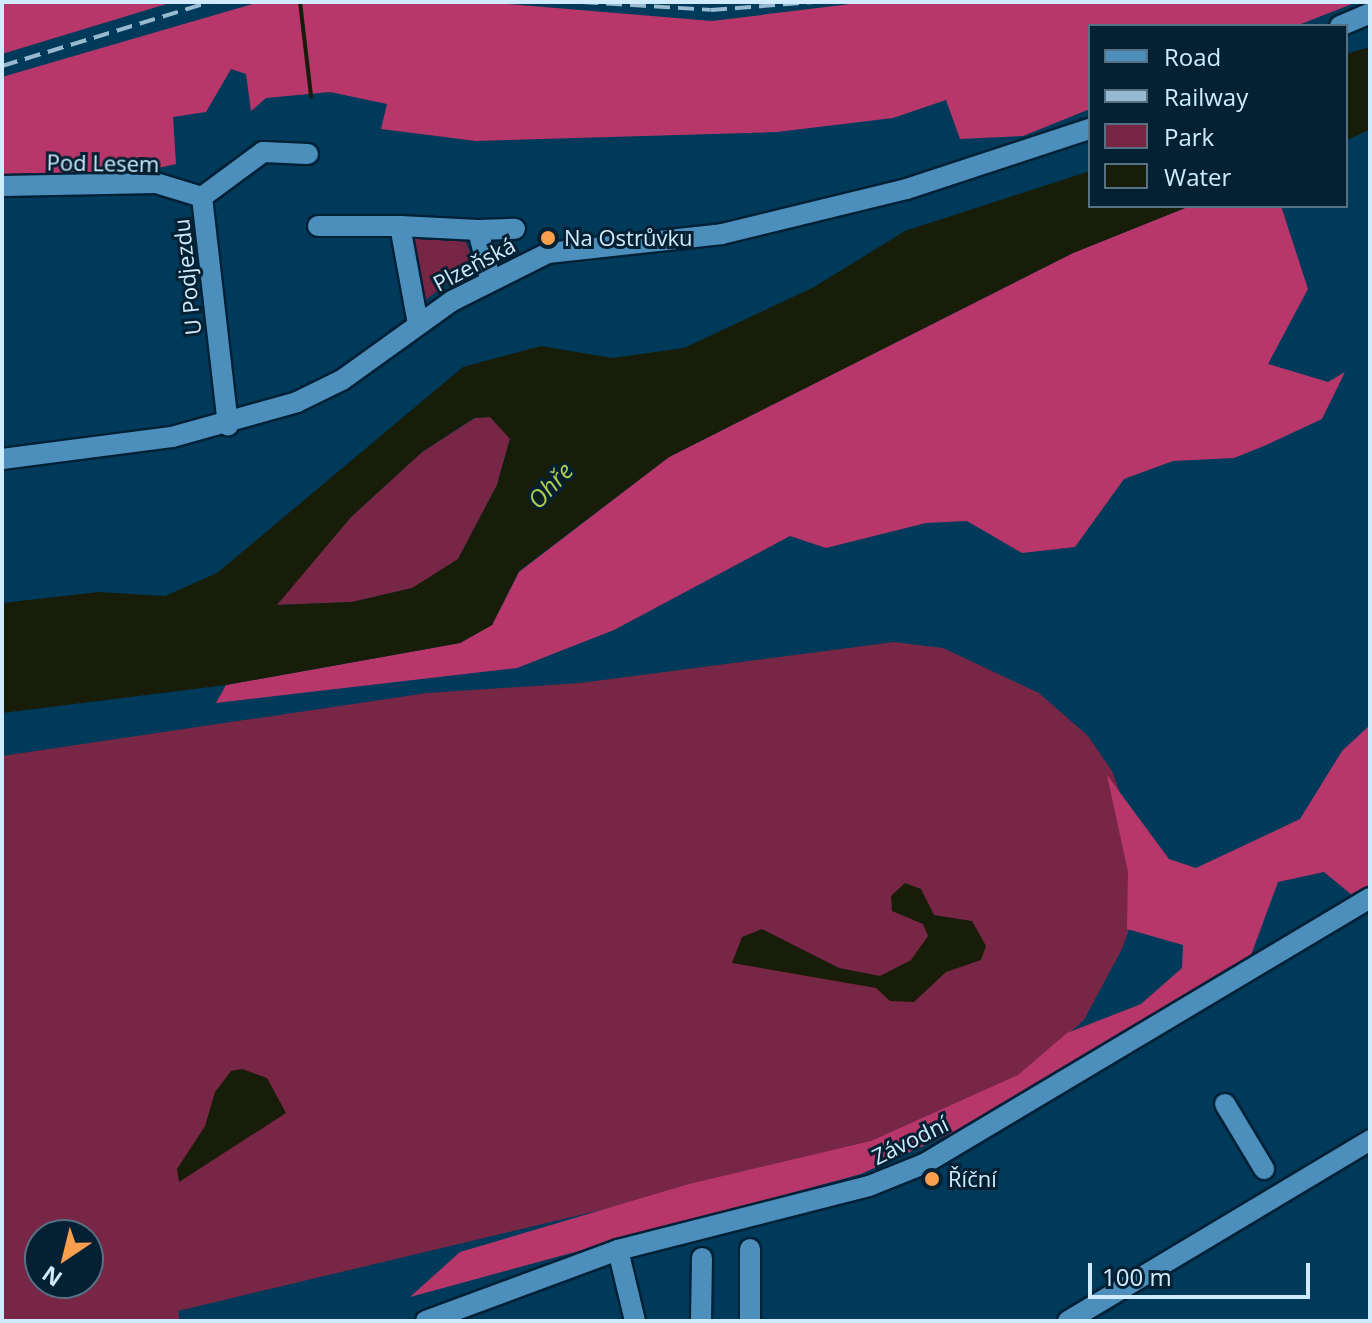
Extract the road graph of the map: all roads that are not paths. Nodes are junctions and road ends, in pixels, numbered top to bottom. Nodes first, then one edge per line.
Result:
1 (1370, 13) edge
2 (1345, 24) edge
3 (1088, 130) edge
4 (308, 154) dead end
5 (2, 186) edge
6 (202, 197) junction
7 (318, 226) dead end
8 (400, 226) junction
9 (515, 229) dead end
10 (478, 230) junction
11 (490, 279) junction
12 (418, 324) junction
13 (228, 426) junction
14 (2, 459) edge
15 (1370, 898) edge
16 (1225, 1104) dead end
17 (1370, 1140) edge
18 (1264, 1169) dead end
19 (750, 1249) dead end
20 (618, 1250) junction
21 (702, 1258) dead end
22 (426, 1321) edge
23 (635, 1321) edge
24 (701, 1321) edge
25 (750, 1321) edge
26 (1068, 1321) edge

1 - 2 street
3 - 11 street, Plzeňská
4 - 6 street, U Podjezdu
5 - 6 street, Pod Lesem
6 - 13 street, U Podjezdu
7 - 8 street
8 - 10 street
8 - 12 street
9 - 10 street
10 - 11 street
11 - 12 street, Plzeňská
12 - 13 street, Plzeňská
13 - 14 street, Plzeňská
15 - 20 street, Závodní
16 - 18 street
17 - 26 street
19 - 25 street
20 - 22 street, Závodní
20 - 23 street
21 - 24 street

